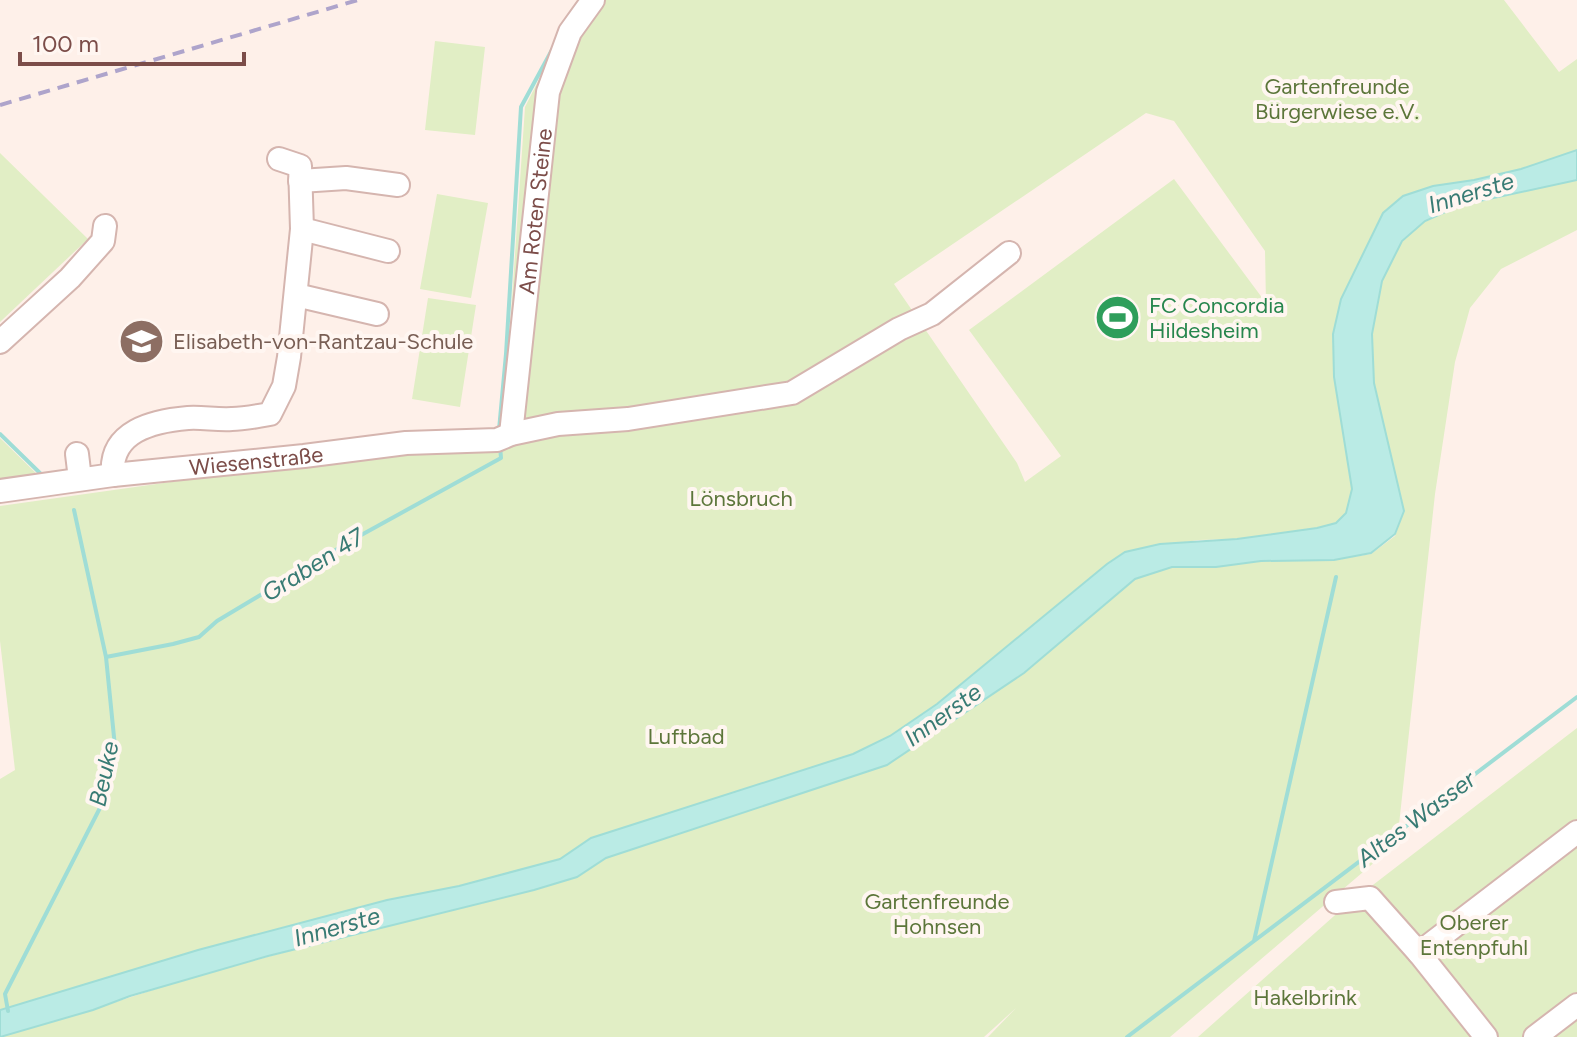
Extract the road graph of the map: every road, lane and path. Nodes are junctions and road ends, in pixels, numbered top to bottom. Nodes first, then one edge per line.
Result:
1 (593, 0) edge
2 (279, 159) dead end
3 (300, 181) junction
4 (398, 185) dead end
5 (105, 226) dead end
6 (302, 229) junction
7 (388, 251) dead end
8 (1009, 253) dead end
9 (296, 295) junction
10 (377, 314) dead end
11 (0, 342) edge
12 (511, 434) junction
13 (77, 454) dead end
14 (113, 475) junction
15 (80, 479) junction
16 (0, 491) edge
17 (1577, 832) edge
18 (1336, 902) dead end
19 (1419, 953) junction
20 (1577, 1005) edge
21 (1486, 1037) edge
22 (1535, 1037) edge

1 - 12 street, Am Roten Steine
2 - 3 street
3 - 4 street
3 - 6 street
5 - 11 street
6 - 7 street
6 - 9 street
8 - 12 street, Wiesenstraße
9 - 10 street
9 - 14 street
12 - 14 street, Wiesenstraße
13 - 15 street
14 - 15 street, Wiesenstraße
15 - 16 street, Wiesenstraße
17 - 19 street
18 - 19 street
19 - 21 street
20 - 22 street

